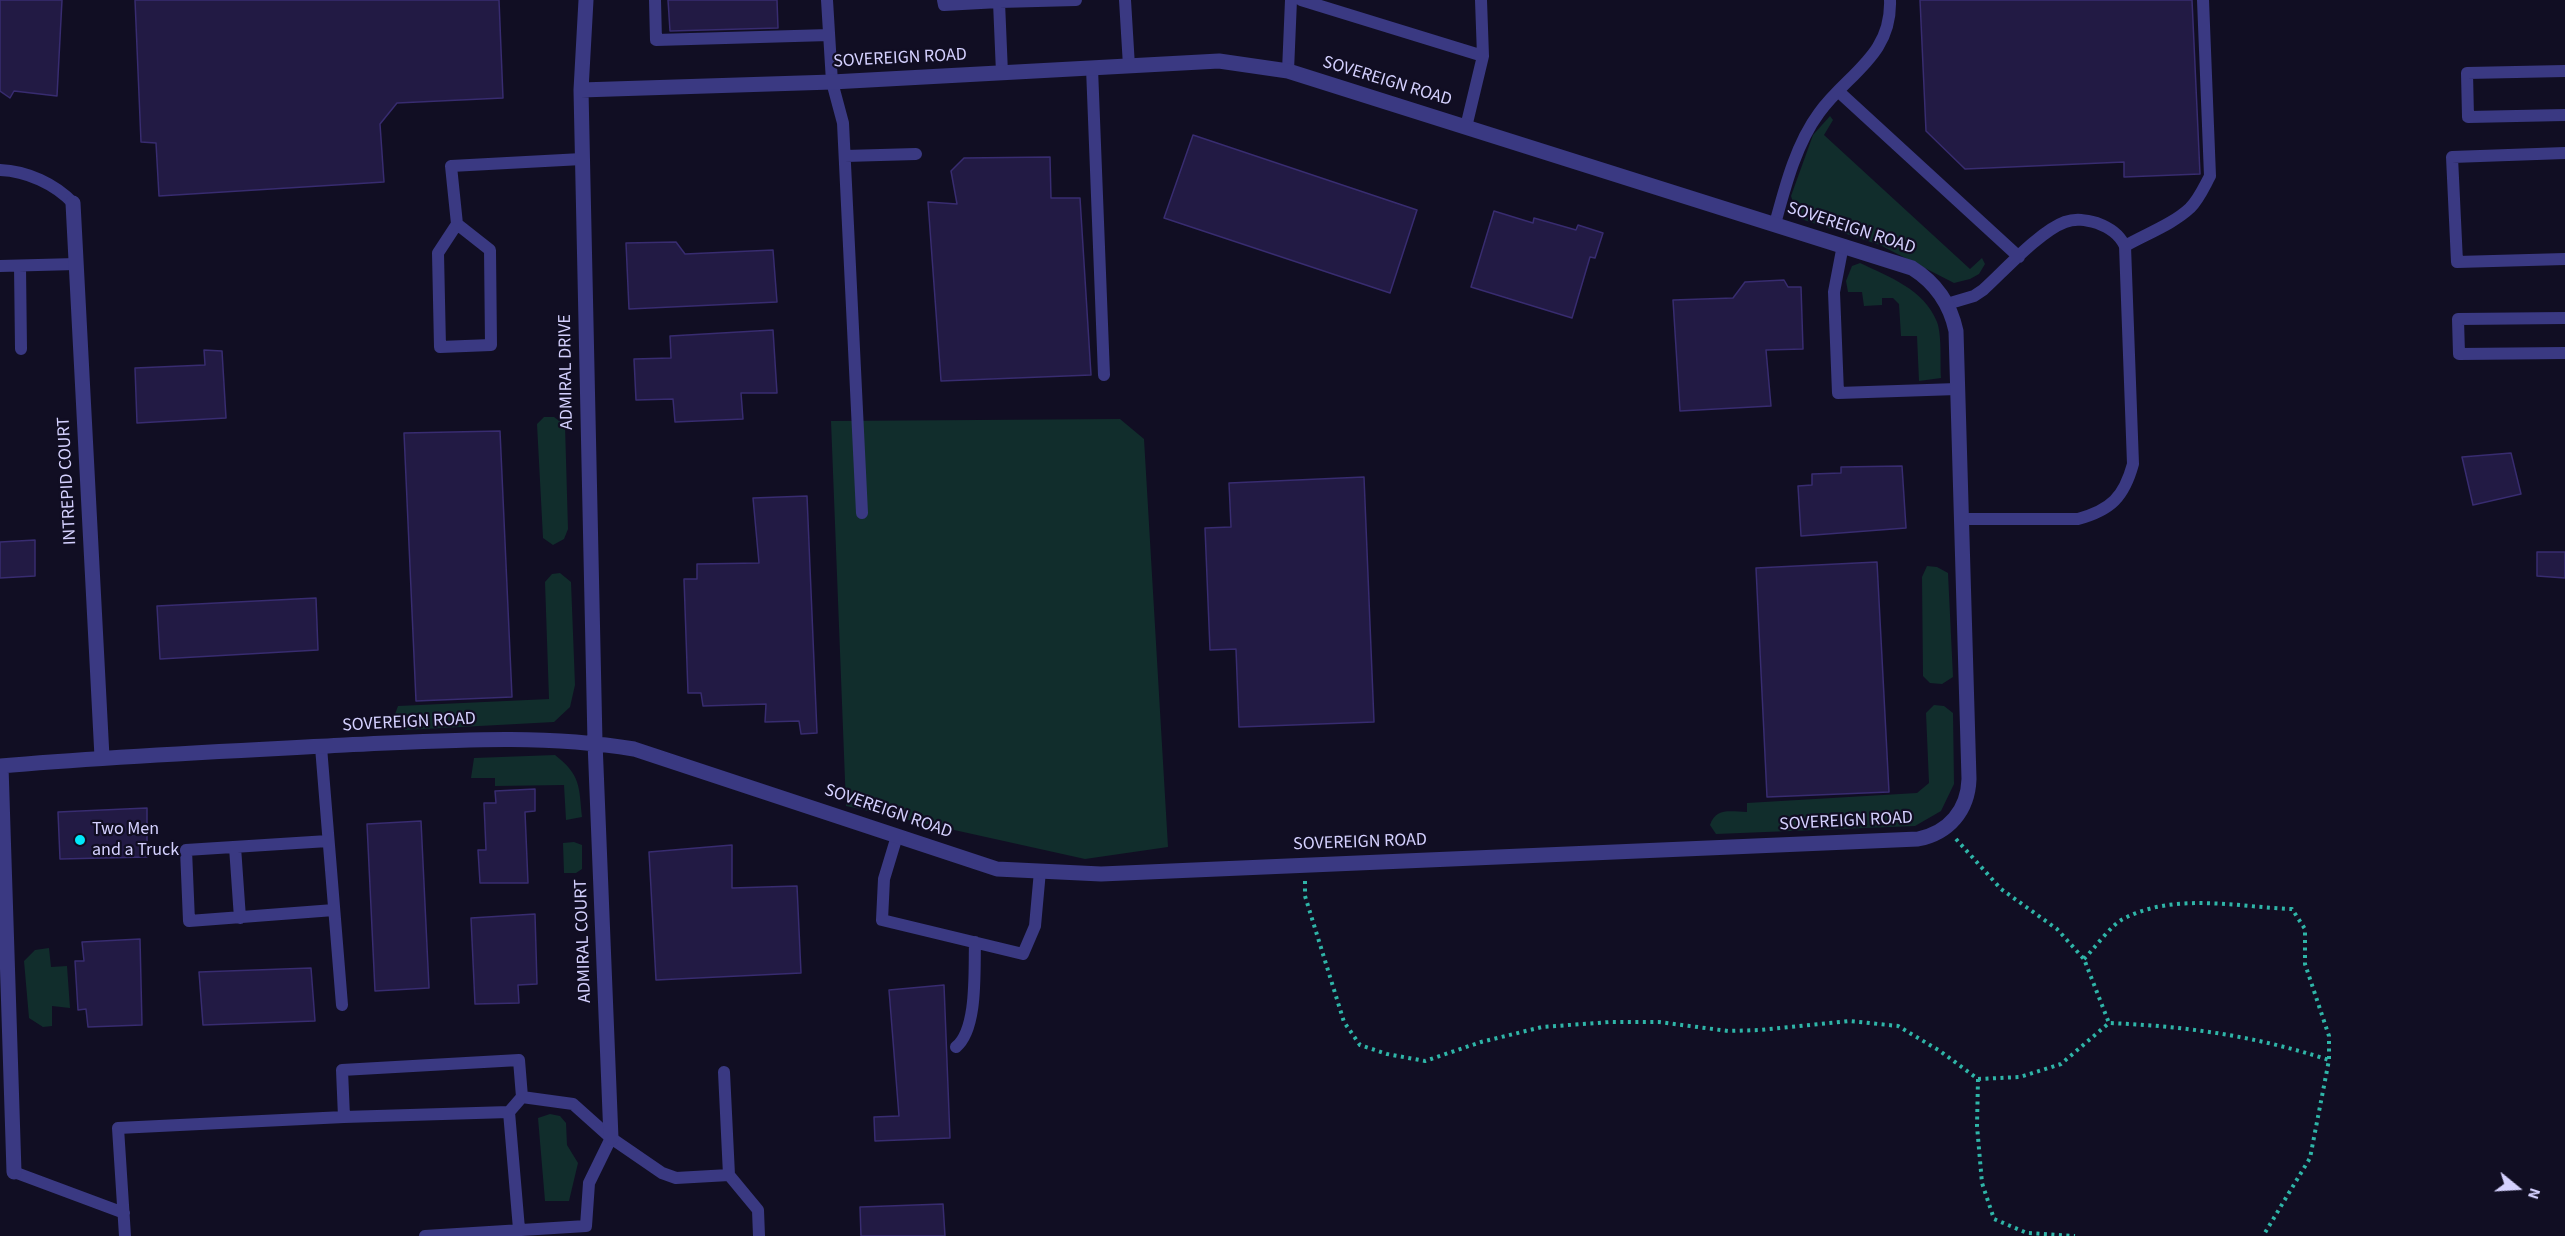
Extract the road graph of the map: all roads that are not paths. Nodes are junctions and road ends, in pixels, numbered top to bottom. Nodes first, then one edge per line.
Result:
1 (586, 0) edge
2 (655, 0) edge
3 (827, 0) edge
4 (944, 0) edge
5 (1076, 0) edge
6 (1125, 0) edge
7 (1292, 0) edge
8 (1301, 0) edge
9 (1481, 0) edge
10 (1890, 0) edge
11 (2203, 0) edge
12 (999, 1) edge
13 (829, 35) junction
14 (1483, 56) junction
15 (1129, 66) junction
16 (1092, 68) junction
17 (1288, 71) junction
18 (2565, 71) edge
19 (1002, 73) junction
20 (832, 82) junction
21 (581, 90) junction
22 (1838, 91) junction
23 (2565, 115) edge
24 (1466, 127) junction
25 (2565, 153) edge
26 (916, 154) dead end
27 (845, 156) junction
28 (582, 159) junction
29 (0, 170) edge
30 (73, 203) joint
31 (457, 224) junction
32 (1774, 224) junction
33 (1843, 245) junction
34 (2125, 246) junction
35 (2019, 257) junction
36 (2565, 259) edge
37 (76, 264) junction
38 (0, 266) edge
39 (20, 266) junction
40 (1947, 304) junction
41 (2565, 318) edge
42 (21, 349) dead end
43 (2565, 353) edge
44 (1104, 375) dead end
45 (1957, 388) junction
46 (862, 513) dead end
47 (1961, 519) junction
48 (595, 742) junction
49 (321, 747) junction
50 (102, 757) junction
51 (0, 766) edge
52 (897, 836) junction
53 (328, 841) junction
54 (235, 847) junction
55 (1040, 871) junction
56 (334, 910) junction
57 (240, 918) junction
58 (975, 942) junction
59 (342, 1005) dead end
60 (956, 1047) dead end
61 (724, 1072) dead end
62 (522, 1097) junction
63 (509, 1112) junction
64 (344, 1117) junction
65 (611, 1138) junction
66 (14, 1172) joint
67 (729, 1175) junction
68 (124, 1213) junction
69 (519, 1229) junction
70 (586, 1231) edge
71 (125, 1236) edge
72 (425, 1236) edge
73 (759, 1236) edge

1 - 21 street, ADMIRAL DRIVE
2 - 13 lane
3 - 13 lane
4 - 12 lane
5 - 12 lane
6 - 15 lane
7 - 17 lane
8 - 14 lane
9 - 14 lane
10 - 22 lane
11 - 34 lane
12 - 19 lane
13 - 20 lane
14 - 24 lane
15 - 16 street, SOVEREIGN ROAD
15 - 17 street, SOVEREIGN ROAD
16 - 19 street, SOVEREIGN ROAD
16 - 44 lane
17 - 24 street, SOVEREIGN ROAD
18 - 23 lane
19 - 20 street, SOVEREIGN ROAD
20 - 21 street, SOVEREIGN ROAD
20 - 27 lane
21 - 28 street, ADMIRAL DRIVE
22 - 32 lane
22 - 35 lane
24 - 32 street, SOVEREIGN ROAD
25 - 36 lane
26 - 27 lane
27 - 46 lane
28 - 31 lane
28 - 48 street, ADMIRAL DRIVE
29 - 30 lane
30 - 37 street, INTREPID COURT
31 - 31 lane
32 - 33 street, SOVEREIGN ROAD
33 - 40 street, SOVEREIGN ROAD
33 - 45 lane
34 - 35 lane
34 - 47 lane
35 - 40 lane
37 - 39 lane
37 - 50 street, INTREPID COURT
38 - 39 lane
39 - 42 lane
40 - 45 street, SOVEREIGN ROAD
41 - 43 lane
45 - 47 street, SOVEREIGN ROAD
47 - 55 street, SOVEREIGN ROAD
48 - 49 street, SOVEREIGN ROAD
48 - 52 street, SOVEREIGN ROAD
48 - 65 street, ADMIRAL COURT
49 - 50 street, SOVEREIGN ROAD
49 - 53 lane
50 - 51 street, SOVEREIGN ROAD
51 - 66 street
52 - 55 street, SOVEREIGN ROAD
52 - 58 lane
53 - 54 lane
53 - 56 lane
54 - 57 lane
54 - 57 lane
55 - 58 lane
56 - 57 lane
56 - 59 lane
58 - 60 lane
61 - 67 lane
62 - 63 lane
62 - 64 lane
62 - 65 lane
63 - 64 lane
63 - 69 lane
64 - 68 lane
65 - 67 lane
65 - 70 lane
66 - 68 lane
67 - 73 lane
68 - 71 lane
69 - 70 lane
69 - 72 lane

